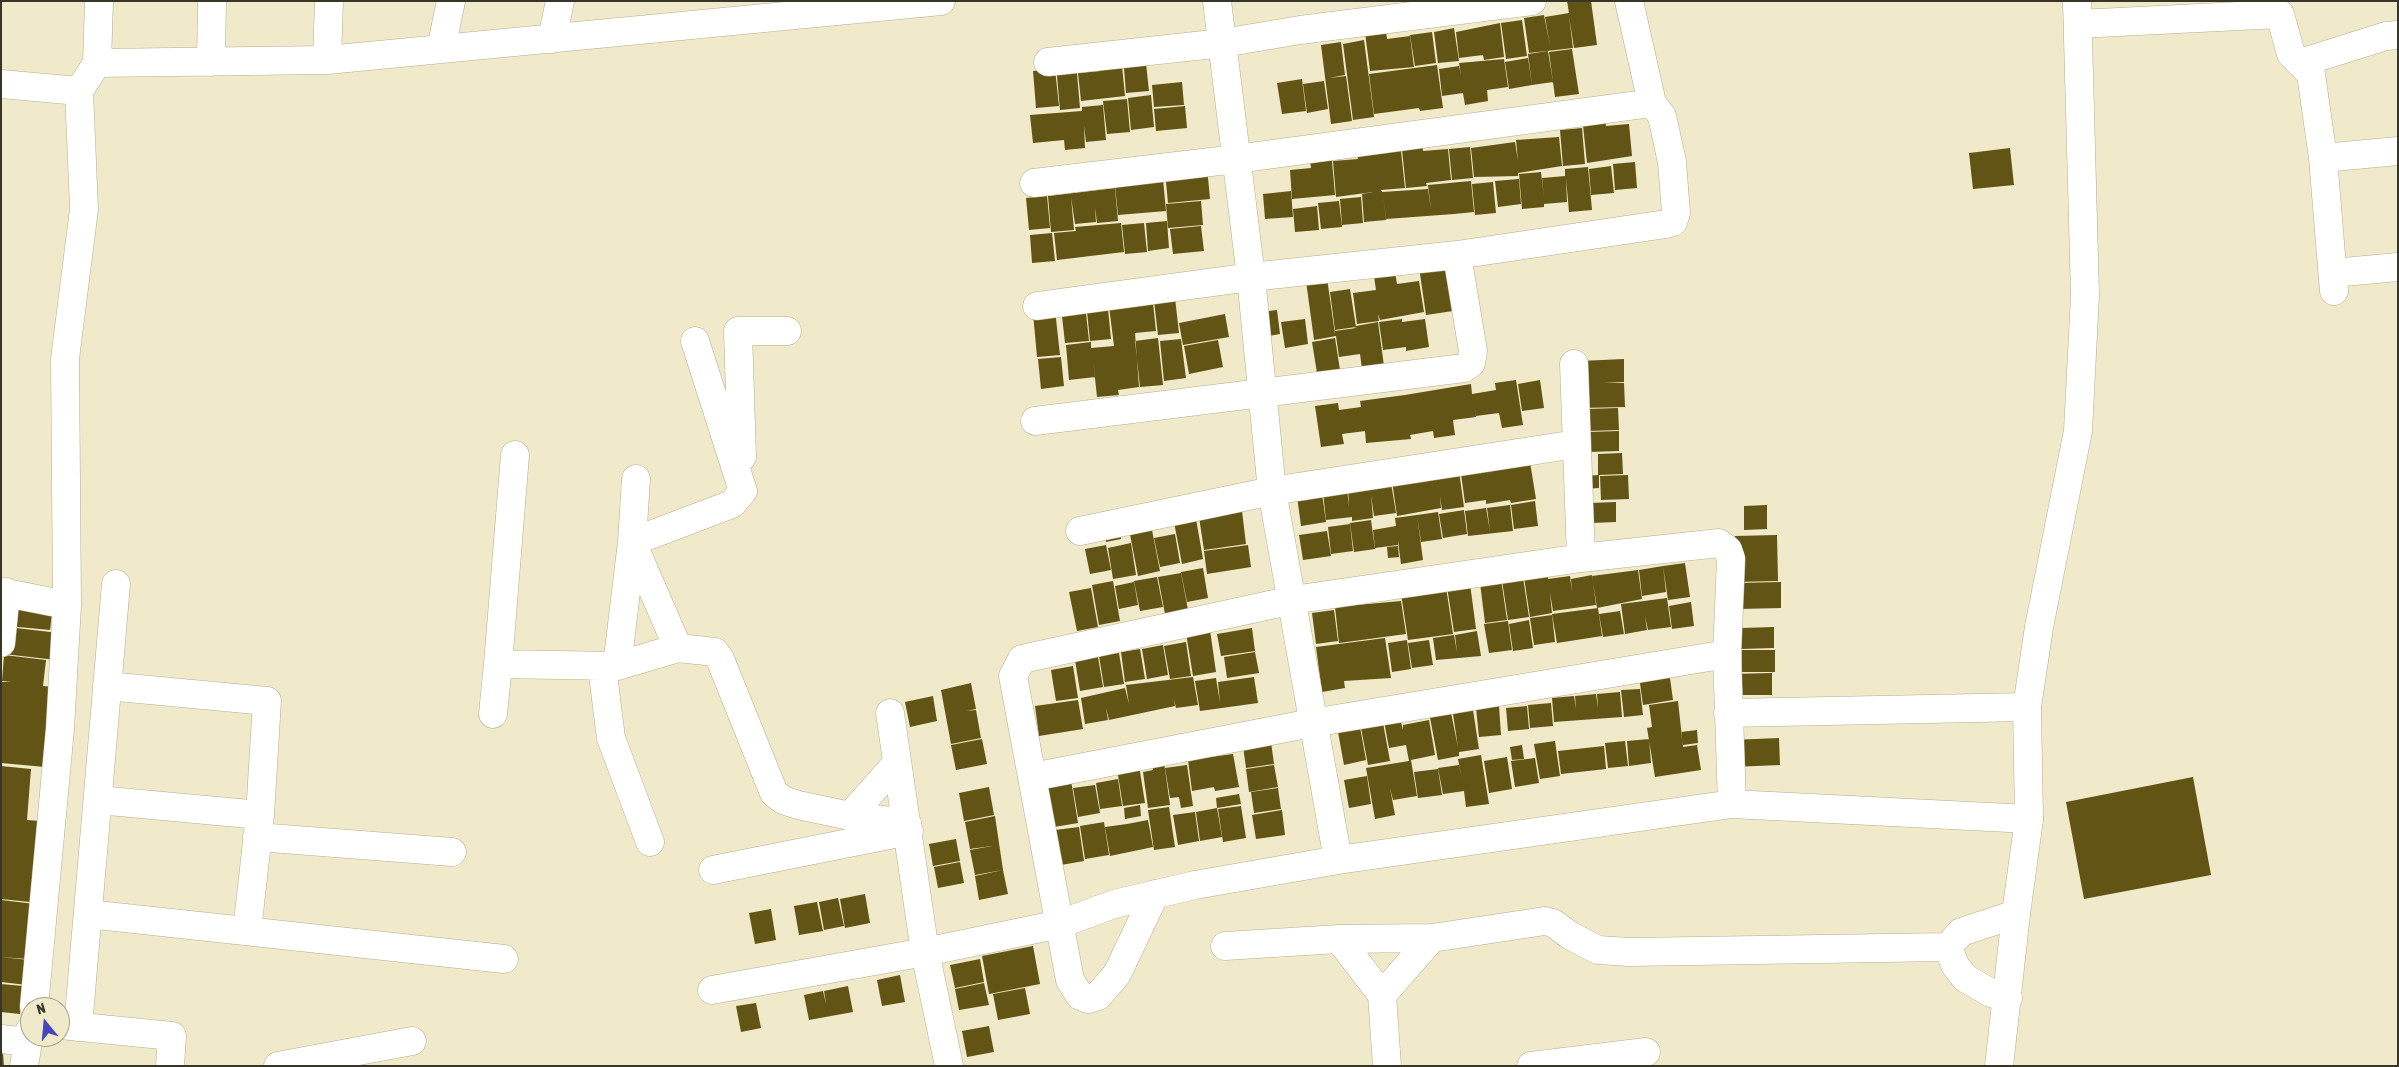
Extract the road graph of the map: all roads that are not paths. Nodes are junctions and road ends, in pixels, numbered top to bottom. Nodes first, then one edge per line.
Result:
1 (99, 1) edge
2 (212, 1) edge
3 (330, 1) edge
4 (451, 1) edge
5 (560, 1) edge
6 (941, 1) edge
7 (1217, 1) edge
8 (1532, 1) edge
9 (1629, 1) edge
10 (2077, 13) edge
11 (2398, 35) edge
12 (552, 38) junction
13 (1223, 42) junction
14 (441, 49) junction
15 (327, 60) junction
16 (211, 62) junction
17 (1048, 62) dead end
18 (98, 63) junction
19 (2300, 63) junction
20 (1, 84) edge
21 (79, 91) junction
22 (1652, 103) junction
23 (2398, 151) edge
24 (2323, 158) junction
25 (1236, 160) junction
26 (1034, 183) dead end
27 (1456, 255) junction
28 (2398, 267) edge
29 (1251, 277) junction
30 (1037, 306) dead end
31 (787, 330) dead end
32 (695, 341) dead end
33 (1574, 364) dead end
34 (1264, 405) junction
35 (1035, 421) dead end
36 (1576, 444) junction
37 (515, 455) dead end
38 (636, 479) dead end
39 (743, 491) junction
40 (1272, 491) junction
41 (1080, 530) dead end
42 (632, 542) junction
43 (1581, 558) junction
44 (116, 584) dead end
45 (4, 592) edge
46 (1293, 600) junction
47 (68, 605) junction
48 (1, 643) edge
49 (678, 648) junction
50 (1727, 654) junction
51 (498, 664) junction
52 (610, 667) junction
53 (107, 686) junction
54 (2027, 707) junction
55 (890, 713) dead end
56 (1728, 713) junction
57 (492, 714) dead end
58 (1312, 723) junction
59 (896, 764) junction
60 (1032, 777) junction
61 (98, 800) junction
62 (1732, 804) junction
63 (850, 816) junction
64 (2029, 819) junction
65 (259, 826) junction
66 (908, 827) junction
67 (650, 842) dead end
68 (452, 852) dead end
69 (1338, 860) junction
70 (713, 870) dead end
71 (1156, 894) junction
72 (88, 914) junction
73 (2016, 914) junction
74 (1060, 924) junction
75 (247, 931) junction
76 (1339, 938) junction
77 (1432, 938) junction
78 (1225, 946) dead end
79 (1948, 947) junction
80 (925, 952) junction
81 (504, 959) dead end
82 (712, 990) dead end
83 (1382, 995) junction
84 (35, 997) edge
85 (2008, 998) junction
86 (70, 1020) edge
87 (70, 1026) edge
88 (1, 1039) edge
89 (412, 1041) dead end
90 (20, 1044) edge
91 (1646, 1052) dead end
92 (170, 1066) edge
93 (278, 1066) edge
94 (949, 1066) edge
95 (1387, 1066) edge
96 (1531, 1066) edge
97 (1999, 1066) edge

1 - 18 street
2 - 16 street
3 - 15 street
4 - 14 street
5 - 12 street
6 - 12 street
7 - 13 street
8 - 13 street
9 - 22 street
10 - 19 street
10 - 54 street
11 - 19 street
12 - 14 street
13 - 17 street
13 - 25 street
14 - 15 street
15 - 16 street
16 - 18 street
18 - 21 street
19 - 24 street
20 - 21 street
21 - 47 street
22 - 25 street
22 - 27 street
23 - 24 street
24 - 28 street
25 - 26 street
25 - 29 street
27 - 29 street
27 - 34 street
29 - 30 street
29 - 34 street
31 - 39 street
32 - 39 street
33 - 36 street
34 - 35 street
34 - 40 street
36 - 40 street
36 - 43 street
37 - 51 street
38 - 42 street
39 - 42 street
40 - 41 street
40 - 46 street
42 - 49 street
42 - 52 street
43 - 46 street
43 - 50 street
44 - 53 street
45 - 47 street
45 - 48 street
46 - 58 street
46 - 60 street
47 - 84 street
49 - 52 street
49 - 63 street
50 - 56 street
50 - 58 street
51 - 52 street
51 - 57 street
52 - 67 street
53 - 61 street
53 - 65 street
54 - 56 street
54 - 64 street
55 - 59 street
56 - 62 street
58 - 60 street
58 - 69 street
59 - 63 street
59 - 66 street
60 - 74 street
61 - 65 street
61 - 72 street
62 - 64 street
62 - 69 street
63 - 66 street
64 - 73 street
65 - 68 street
65 - 75 street
66 - 70 street
66 - 80 street
69 - 71 street
71 - 74 street
71 - 74 street
72 - 75 street
72 - 86 street
73 - 79 street
73 - 85 street
74 - 80 street
75 - 81 street
76 - 77 street
76 - 78 street
76 - 83 street
77 - 79 street
77 - 83 street
79 - 85 street
80 - 82 street
80 - 94 street
83 - 95 street
85 - 97 street
87 - 92 street
88 - 90 street
89 - 93 street
91 - 96 street

